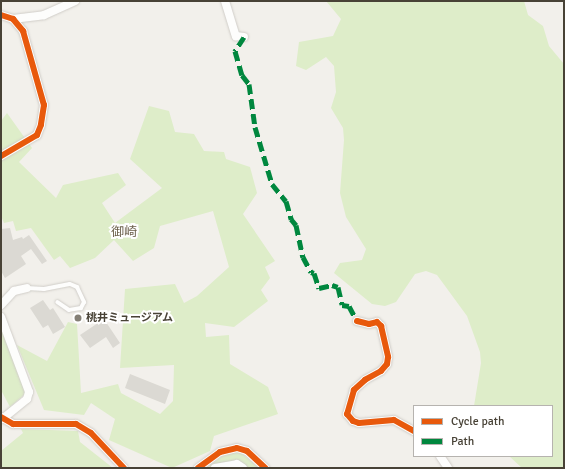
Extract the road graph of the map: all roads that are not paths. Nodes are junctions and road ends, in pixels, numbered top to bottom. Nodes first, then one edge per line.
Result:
1 (75, 1) edge
2 (225, 1) edge
3 (1, 15) edge
4 (13, 19) junction
5 (244, 37) dead end
6 (1, 156) edge
7 (27, 288) joint
8 (57, 302) dead end
9 (1, 305) edge
10 (1, 317) edge
11 (358, 321) dead end
12 (2, 418) edge
13 (413, 430) edge
14 (441, 457) edge
15 (124, 468) edge
16 (198, 468) edge
17 (215, 468) edge
18 (243, 468) edge
19 (265, 468) edge
20 (448, 468) edge

1 - 4 street
2 - 5 street
3 - 4 street
4 - 6 street
7 - 8 lane
7 - 9 street
10 - 12 street
11 - 13 street
12 - 15 street
14 - 20 street
16 - 19 street
17 - 18 street

